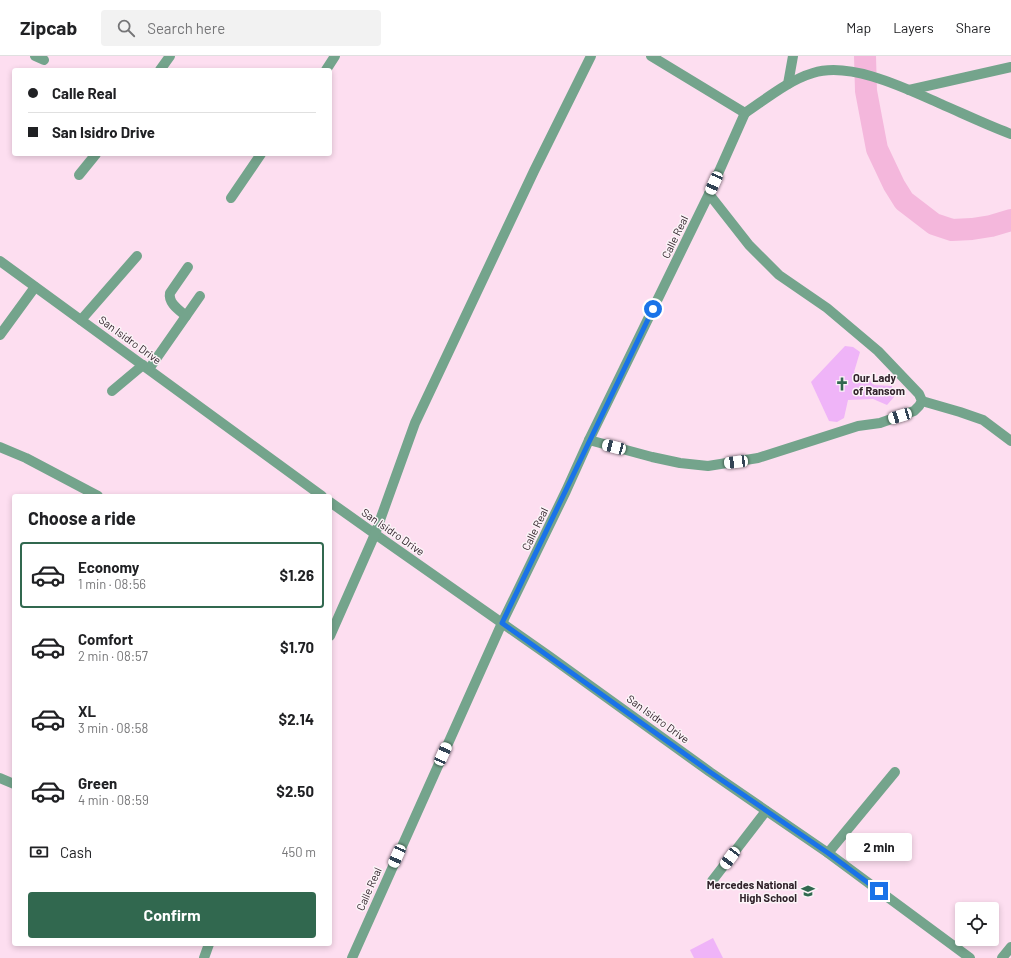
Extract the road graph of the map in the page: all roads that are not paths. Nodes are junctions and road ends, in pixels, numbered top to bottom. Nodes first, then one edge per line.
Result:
1 (170, 56) edge
2 (335, 56) edge
3 (591, 56) edge
4 (651, 56) edge
5 (793, 56) edge
6 (161, 68) edge
7 (327, 68) edge
8 (1011, 68) edge
9 (788, 84) junction
10 (909, 90) junction
11 (745, 113) junction
12 (1011, 134) edge
13 (94, 156) edge
14 (260, 156) edge
15 (79, 175) dead end
16 (709, 194) junction
17 (231, 198) dead end
18 (137, 256) dead end
19 (0, 261) edge
20 (188, 267) dead end
21 (35, 287) junction
22 (200, 296) dead end
23 (186, 316) junction
24 (81, 320) junction
25 (0, 335) edge
26 (146, 367) junction
27 (112, 392) dead end
28 (922, 401) junction
29 (589, 440) junction
30 (1011, 441) edge
31 (0, 447) edge
32 (94, 494) edge
33 (319, 494) edge
34 (332, 503) edge
35 (375, 534) junction
36 (502, 623) junction
37 (332, 631) edge
38 (895, 772) dead end
39 (0, 778) edge
40 (12, 783) edge
41 (766, 811) junction
42 (828, 853) junction
43 (712, 881) dead end
44 (208, 946) edge
45 (1011, 947) edge
46 (204, 958) edge
47 (352, 958) edge
48 (970, 958) edge
49 (1002, 958) edge

1 - 6 street
2 - 7 street
3 - 35 street
4 - 11 street
5 - 9 street
8 - 10 street
9 - 10 street
9 - 11 street
10 - 12 street
11 - 16 street, Calle Real
13 - 15 street
14 - 17 street
16 - 28 street
16 - 29 street, Calle Real
18 - 24 street
19 - 21 street, San Isidro Drive
20 - 23 street
21 - 24 street, San Isidro Drive
21 - 25 street
22 - 23 street
23 - 26 street
24 - 26 street, San Isidro Drive
26 - 27 street
26 - 33 street, San Isidro Drive
28 - 29 street
28 - 30 street
29 - 36 street, Calle Real
31 - 32 street
34 - 35 street, San Isidro Drive
35 - 36 street, San Isidro Drive
35 - 37 street
36 - 41 street, San Isidro Drive
36 - 47 street, Calle Real
38 - 42 street
39 - 40 street
41 - 42 street, San Isidro Drive
41 - 43 street
42 - 48 street, San Isidro Drive
44 - 46 street
45 - 49 street

